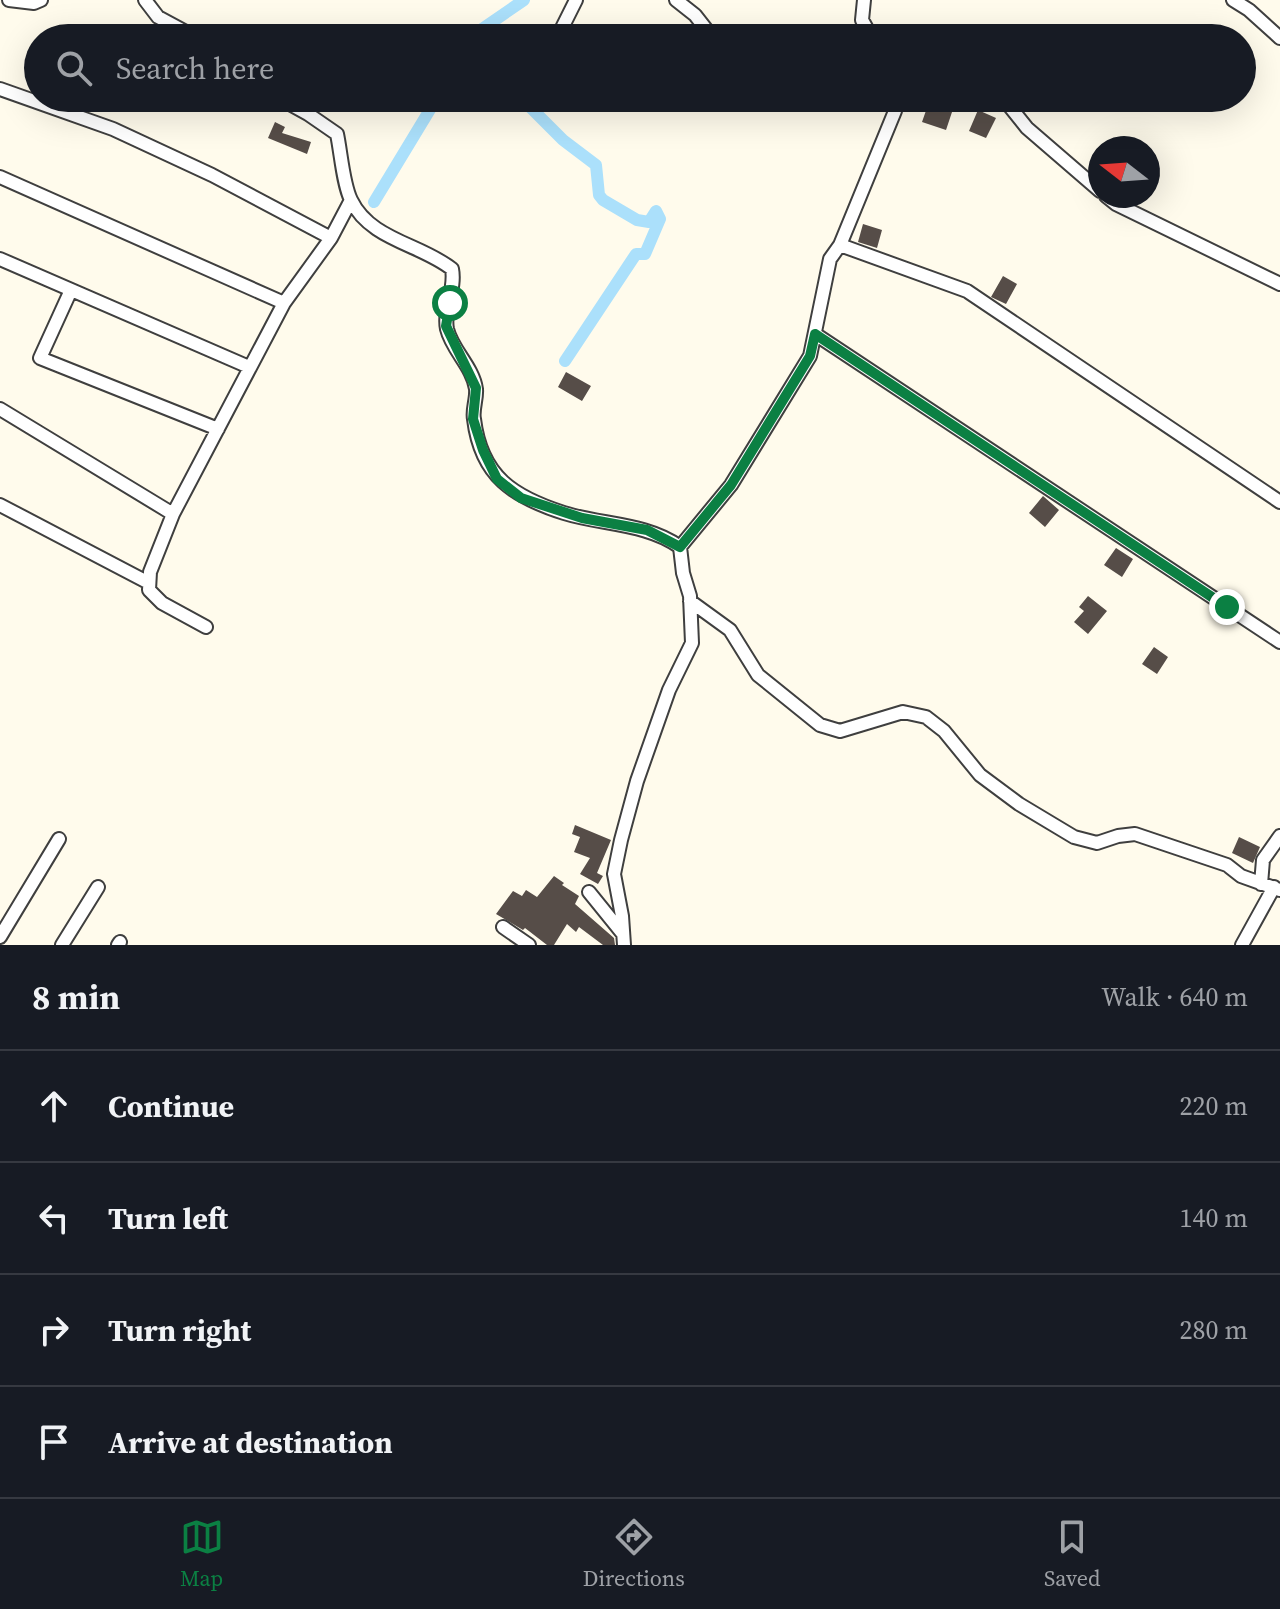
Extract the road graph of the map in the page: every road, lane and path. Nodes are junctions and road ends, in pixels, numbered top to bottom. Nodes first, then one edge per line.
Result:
1 (9, 0) edge
2 (41, 0) edge
3 (145, 0) edge
4 (576, 0) edge
5 (676, 0) edge
6 (864, 0) edge
7 (1233, 0) edge
8 (171, 24) edge
9 (564, 24) edge
10 (702, 24) edge
11 (864, 24) edge
12 (1280, 38) edge
13 (0, 89) edge
14 (24, 97) edge
15 (65, 112) edge
16 (305, 112) edge
17 (895, 112) edge
18 (1014, 112) edge
19 (0, 177) edge
20 (1088, 181) edge
21 (351, 200) junction
22 (1124, 208) edge
23 (331, 238) junction
24 (840, 245) junction
25 (0, 259) edge
26 (1280, 284) edge
27 (71, 290) junction
28 (284, 303) junction
29 (815, 334) junction
30 (249, 367) junction
31 (0, 409) edge
32 (218, 429) junction
33 (1280, 502) edge
34 (0, 505) edge
35 (173, 514) junction
36 (680, 547) junction
37 (149, 583) junction
38 (690, 601) junction
39 (206, 627) dead end
40 (1280, 642) edge
41 (1280, 836) edge
42 (59, 839) dead end
43 (98, 887) dead end
44 (1272, 887) edge
45 (589, 892) dead end
46 (503, 927) dead end
47 (0, 937) edge
48 (624, 940) edge
49 (62, 945) edge
50 (529, 945) edge
51 (1242, 945) edge

1 - 2 street
3 - 8 street
4 - 9 street
5 - 10 street
6 - 11 street
7 - 12 street
13 - 14 street
15 - 23 street
16 - 21 street
17 - 24 street
18 - 20 street
19 - 28 street
21 - 23 street
21 - 36 street
22 - 26 street
23 - 28 street
24 - 29 street
24 - 33 street
25 - 27 street
27 - 30 street
27 - 32 street
28 - 30 street
29 - 36 street
29 - 40 street
30 - 32 street
31 - 35 street
32 - 35 street
34 - 37 street
35 - 37 street
36 - 38 street
37 - 39 street
38 - 44 street
38 - 48 street
41 - 44 street
42 - 47 street
43 - 49 street
44 - 51 street
45 - 48 street
46 - 50 street

